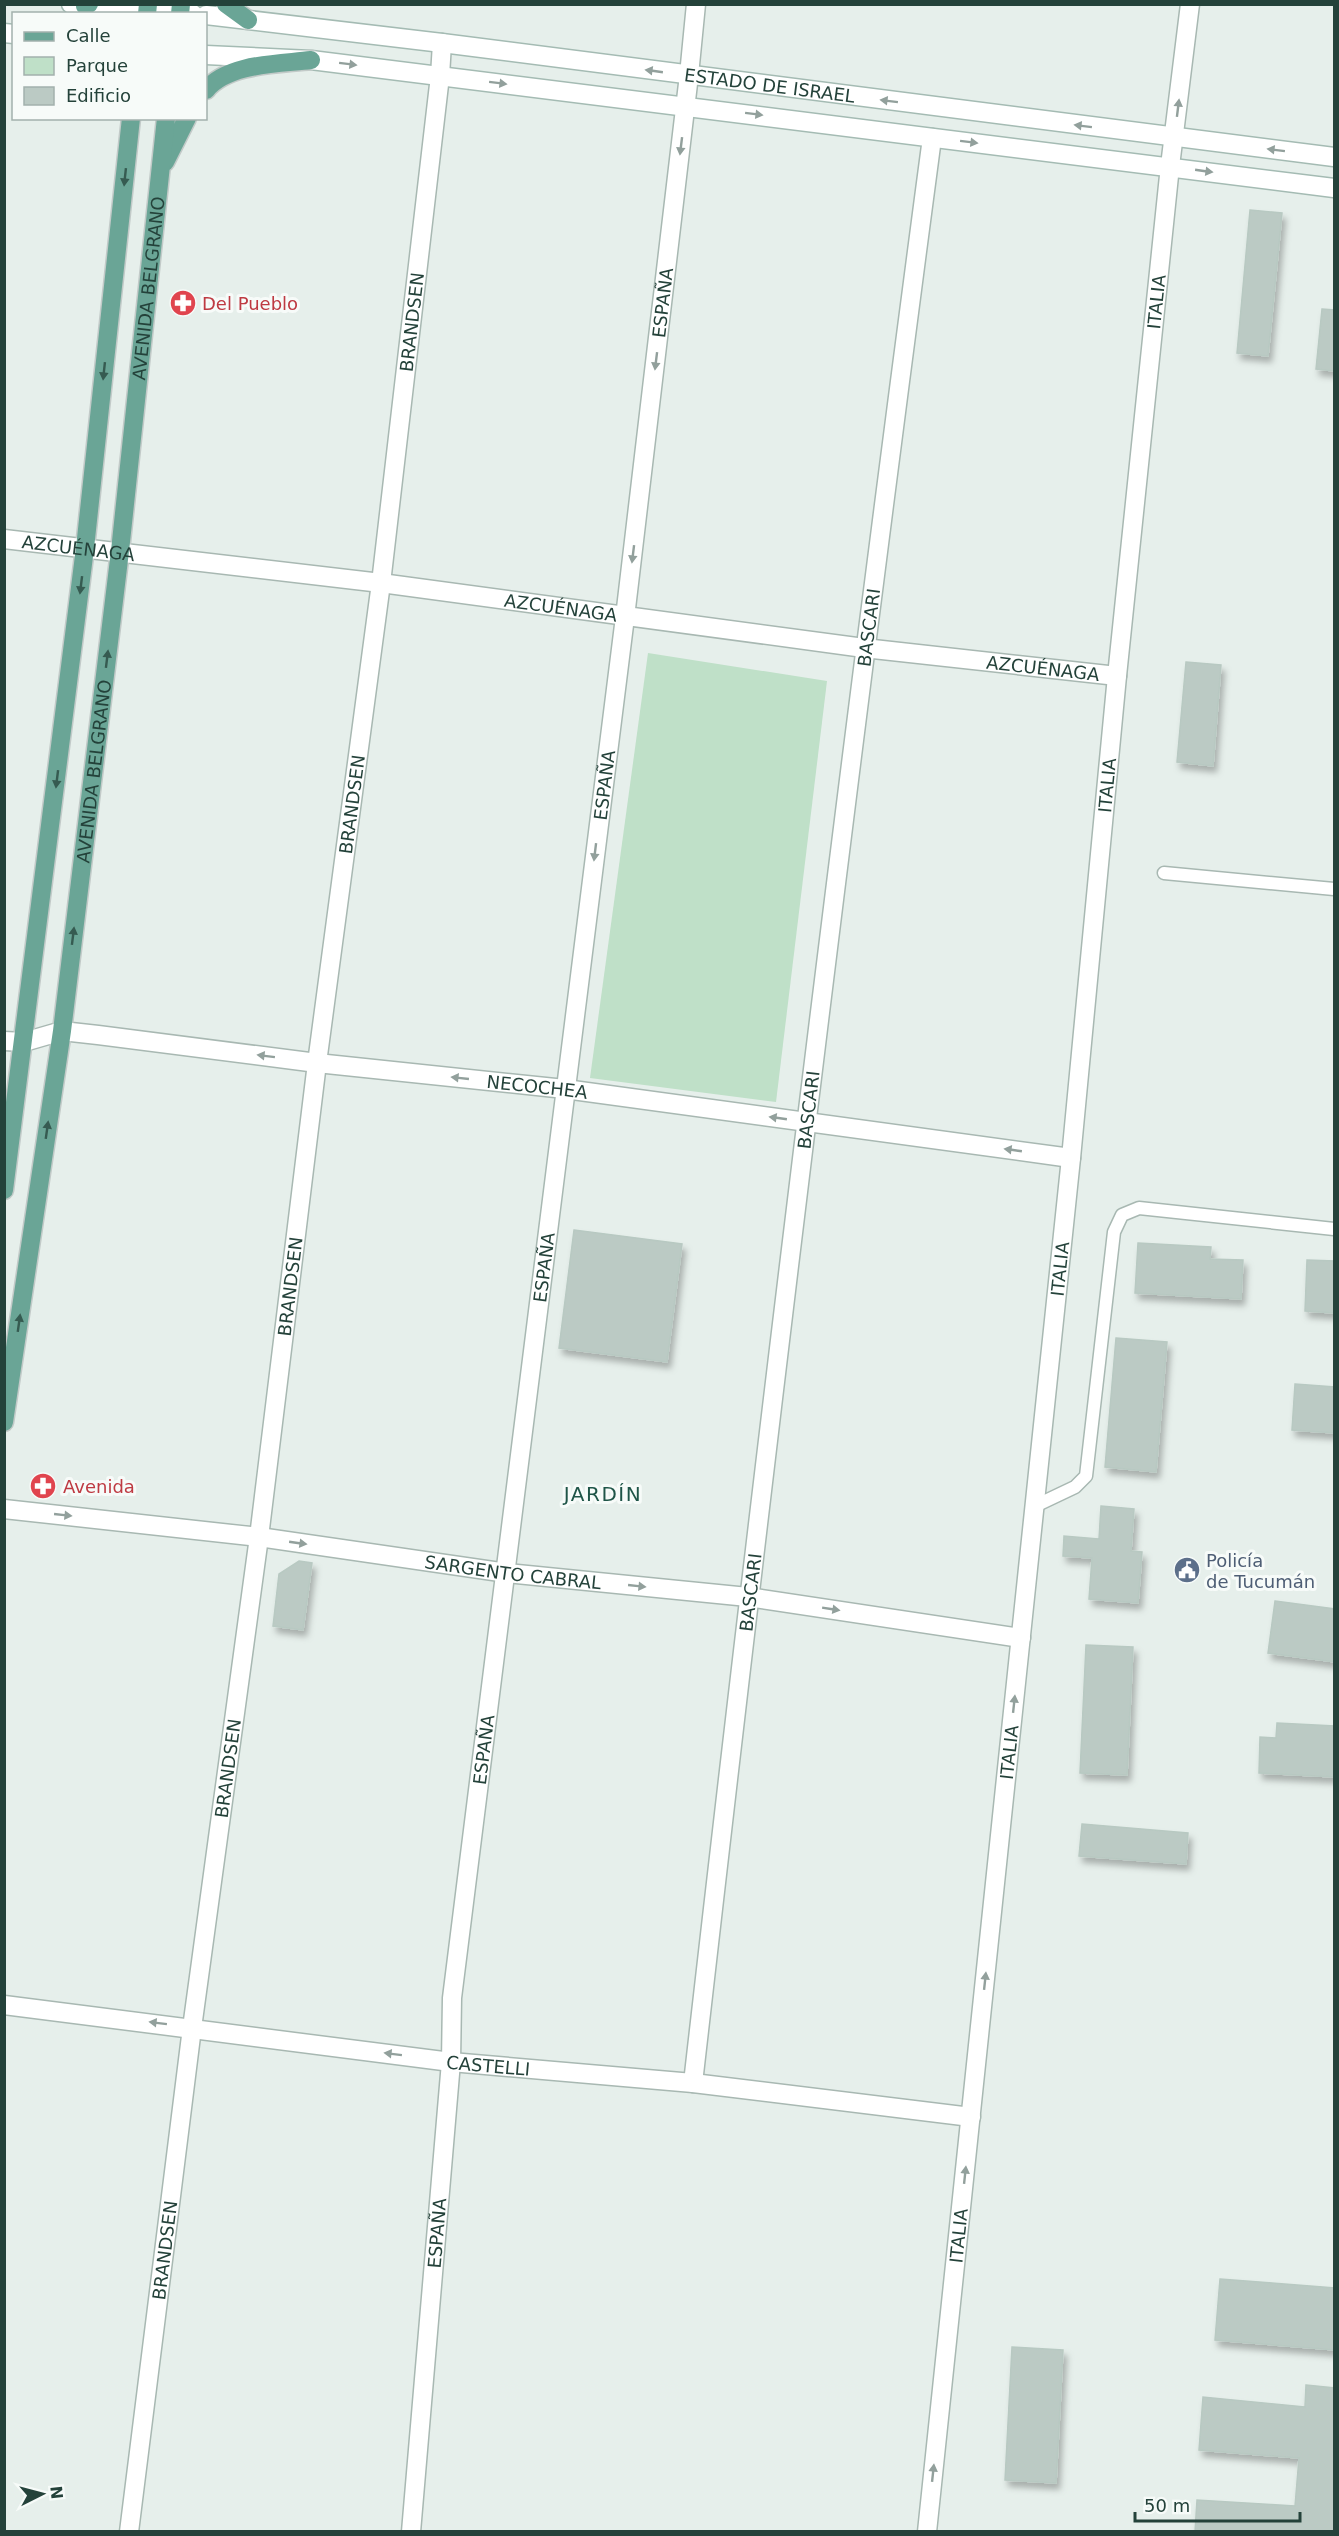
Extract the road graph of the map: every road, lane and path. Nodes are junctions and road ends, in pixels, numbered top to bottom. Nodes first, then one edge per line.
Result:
1 (226, 4) edge
2 (696, 4) edge
3 (1190, 4) edge
4 (82, 5) edge
5 (148, 9) edge
6 (183, 11) edge
7 (207, 15) edge
8 (248, 20) junction
9 (442, 43) junction
10 (207, 55) edge
11 (311, 60) junction
12 (689, 75) junction
13 (440, 76) junction
14 (207, 88) edge
15 (686, 105) junction
16 (131, 120) edge
17 (166, 120) edge
18 (186, 120) edge
19 (1175, 137) junction
20 (932, 138) junction
21 (1335, 157) edge
22 (1170, 166) junction
23 (159, 175) junction
24 (1335, 188) edge
25 (4, 539) edge
26 (85, 548) junction
27 (120, 551) junction
28 (381, 583) junction
29 (625, 617) junction
30 (864, 648) junction
31 (1117, 676) junction
32 (1164, 873) dead end
33 (1335, 889) edge
34 (62, 1031) junction
35 (4, 1041) edge
36 (24, 1042) junction
37 (317, 1063) junction
38 (565, 1089) junction
39 (807, 1122) junction
40 (1071, 1158) junction
41 (4, 1190) edge
42 (1335, 1229) edge
43 (4, 1422) edge
44 (1035, 1506) junction
45 (4, 1509) edge
46 (259, 1537) junction
47 (507, 1573) junction
48 (748, 1597) junction
49 (1021, 1638) junction
50 (4, 2005) edge
51 (192, 2028) junction
52 (451, 2062) junction
53 (693, 2083) junction
54 (972, 2117) junction
55 (129, 2532) edge
56 (411, 2532) edge
57 (927, 2532) edge

1 - 8 main road
2 - 12 street, ESPAÑA
19 -> 3 street, ITALIA
4 - 5 street
5 - 6 street
7 - 8 street, ESTADO DE ISRAEL
8 - 9 street, ESTADO DE ISRAEL
12 -> 9 street, ESTADO DE ISRAEL
9 - 13 street, BRANDSEN
10 - 11 street, ESTADO DE ISRAEL
11 -> 13 street, ESTADO DE ISRAEL
11 - 14 main road
12 - 15 street, ESPAÑA
19 -> 12 street, ESTADO DE ISRAEL
13 -> 15 street, ESTADO DE ISRAEL
13 - 28 street, BRANDSEN
15 -> 20 street, ESTADO DE ISRAEL
15 -> 29 street, ESPAÑA
16 -> 26 main road, AVENIDA BELGRANO
17 - 23 main road, AVENIDA BELGRANO
18 - 23 main road
21 -> 19 street, ESTADO DE ISRAEL
19 - 22 street, ITALIA
20 -> 22 street, ESTADO DE ISRAEL
20 - 30 street, BASCARI
22 -> 24 street, ESTADO DE ISRAEL
22 - 31 street, ITALIA
23 - 27 main road, AVENIDA BELGRANO
25 - 26 street, AZCUÉNAGA
26 - 27 street, AZCUÉNAGA
26 -> 36 main road, AVENIDA BELGRANO
27 - 28 street, AZCUÉNAGA
34 -> 27 main road, AVENIDA BELGRANO
28 - 29 street, AZCUÉNAGA
28 - 37 street, BRANDSEN
29 - 30 street, AZCUÉNAGA
29 -> 38 street, ESPAÑA
30 - 31 street, AZCUÉNAGA
30 - 39 street, BASCARI
31 - 40 street, ITALIA
32 - 33 lane
34 - 36 street, NECOCHEA
37 -> 34 street, NECOCHEA
43 -> 34 main road, AVENIDA BELGRANO
35 - 36 street, NECOCHEA
36 - 41 main road, AVENIDA BELGRANO
38 -> 37 street, NECOCHEA
37 - 46 street, BRANDSEN
39 -> 38 street, NECOCHEA
38 - 47 street, ESPAÑA
40 -> 39 street, NECOCHEA
39 - 48 street, BASCARI
40 - 44 street, ITALIA
42 - 44 lane
44 - 49 street, ITALIA
45 -> 46 street, SARGENTO CABRAL
46 -> 47 street, SARGENTO CABRAL
46 - 51 street, BRANDSEN
47 -> 48 street, SARGENTO CABRAL
47 - 52 street, ESPAÑA
48 -> 49 street, SARGENTO CABRAL
48 - 53 street, BASCARI
54 -> 49 street, ITALIA
51 -> 50 street, CASTELLI
52 -> 51 street, CASTELLI
51 - 55 street, BRANDSEN
52 - 53 street, CASTELLI
52 - 56 street, ESPAÑA
53 - 54 street, CASTELLI
57 -> 54 street, ITALIA

